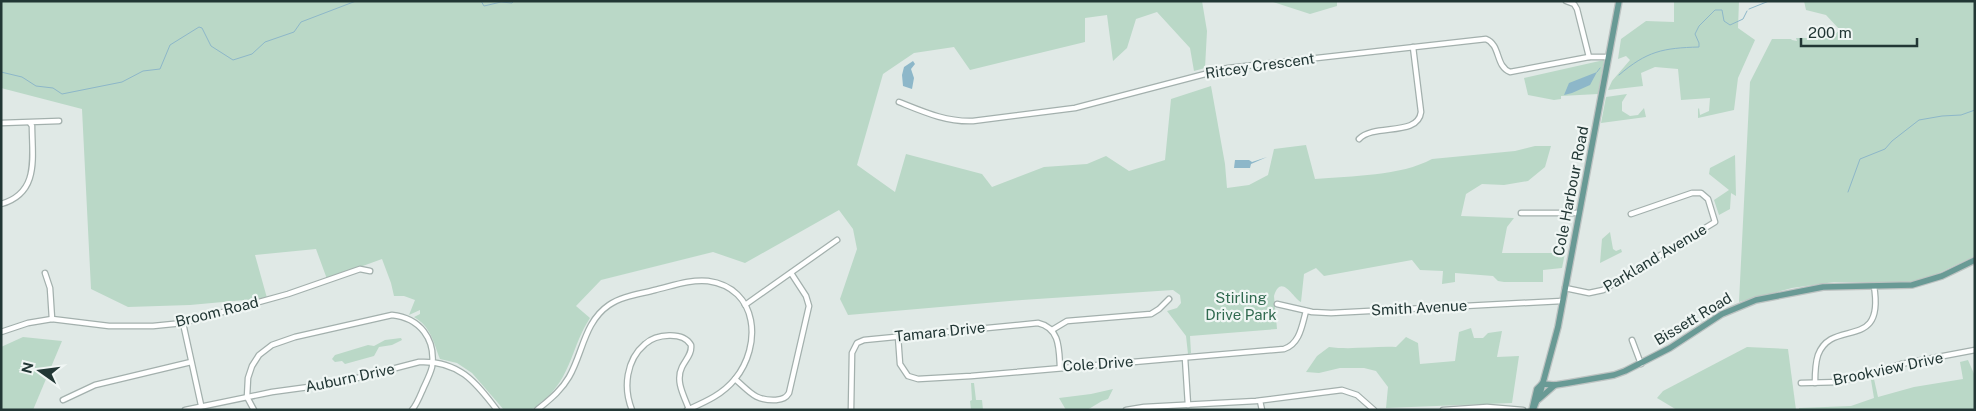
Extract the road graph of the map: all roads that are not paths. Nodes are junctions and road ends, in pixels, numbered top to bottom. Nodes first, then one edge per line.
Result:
1 (1566, 1) edge
2 (1620, 1) edge
3 (1413, 47) junction
4 (1589, 57) junction
5 (1608, 57) junction
6 (899, 102) dead end
7 (59, 121) dead end
8 (30, 123) junction
9 (1, 124) edge
10 (1359, 139) dead end
11 (1, 204) edge
12 (1521, 213) dead end
13 (1579, 213) junction
14 (1631, 214) dead end
15 (837, 240) dead end
16 (1975, 260) edge
17 (370, 271) dead end
18 (791, 273) junction
19 (45, 274) dead end
20 (1874, 286) junction
21 (1565, 288) junction
22 (1169, 300) dead end
23 (1562, 301) junction
24 (1277, 304) dead end
25 (744, 305) junction
26 (1306, 310) junction
27 (52, 320) junction
28 (183, 323) junction
29 (1052, 330) junction
30 (1, 332) edge
31 (898, 336) junction
32 (1632, 340) dead end
33 (1975, 350) edge
34 (1185, 358) junction
35 (191, 362) junction
36 (432, 362) junction
37 (1641, 364) junction
38 (1060, 367) junction
39 (735, 379) junction
40 (1801, 383) dead end
41 (1815, 383) junction
42 (1542, 384) junction
43 (1555, 385) junction
44 (247, 398) junction
45 (63, 400) dead end
46 (1260, 400) junction
47 (1538, 400) junction
48 (1188, 405) junction
49 (201, 406) junction
50 (688, 409) edge
51 (185, 410) edge
52 (254, 410) edge
53 (412, 410) edge
54 (498, 410) edge
55 (537, 410) edge
56 (632, 410) edge
57 (851, 410) edge
58 (1126, 410) edge
59 (1262, 410) edge
60 (1374, 410) edge
61 (1443, 410) edge
62 (1523, 410) edge
63 (1532, 410) edge

1 - 4 street
2 - 5 main road, Cole Harbour Road
3 - 4 street, Ritcey Crescent
3 - 6 street, Ritcey Crescent
3 - 10 street
4 - 5 street, Ritcey Crescent
5 - 13 main road, Cole Harbour Road
7 - 8 street
8 - 9 street
8 - 11 street
12 - 13 street
13 - 21 main road, Cole Harbour Road
14 - 21 street, Parkland Avenue
15 - 18 street
16 - 20 main road, Bissett Road
17 - 28 street, Broom Road
18 - 25 street
18 - 39 street
19 - 27 street
20 - 37 main road, Bissett Road
20 - 41 street
21 - 23 main road, Cole Harbour Road
22 - 29 street
23 - 26 street, Smith Avenue
23 - 42 main road, Cole Harbour Road
24 - 26 street, Smith Avenue
25 - 39 street
25 - 55 street
26 - 34 street, Cole Drive
27 - 28 street, Broom Road
27 - 30 street, Broom Road
28 - 35 street
29 - 31 street, Tamara Drive
29 - 38 street
31 - 38 street, Cole Drive
31 - 57 street, Tamara Drive
32 - 37 street
33 - 41 street, Brookview Drive
34 - 38 street, Cole Drive
34 - 48 street
35 - 45 street
35 - 49 street
36 - 44 street, Auburn Drive
36 - 44 street
36 - 53 street
36 - 54 street, Auburn Drive
37 - 43 main road, Bissett Road
39 - 50 street
40 - 41 street, Brookview Drive
42 - 43 main road, Bissett Road
42 - 47 main road, Cole Harbour Road
42 - 63 main road, Cole Harbour Road
43 - 47 main road
44 - 49 street, Auburn Drive
44 - 52 street
46 - 48 street
46 - 59 street
46 - 60 street
47 - 63 main road, Cole Harbour Road
48 - 58 street
49 - 51 street, Auburn Drive
50 - 56 street
61 - 62 street

